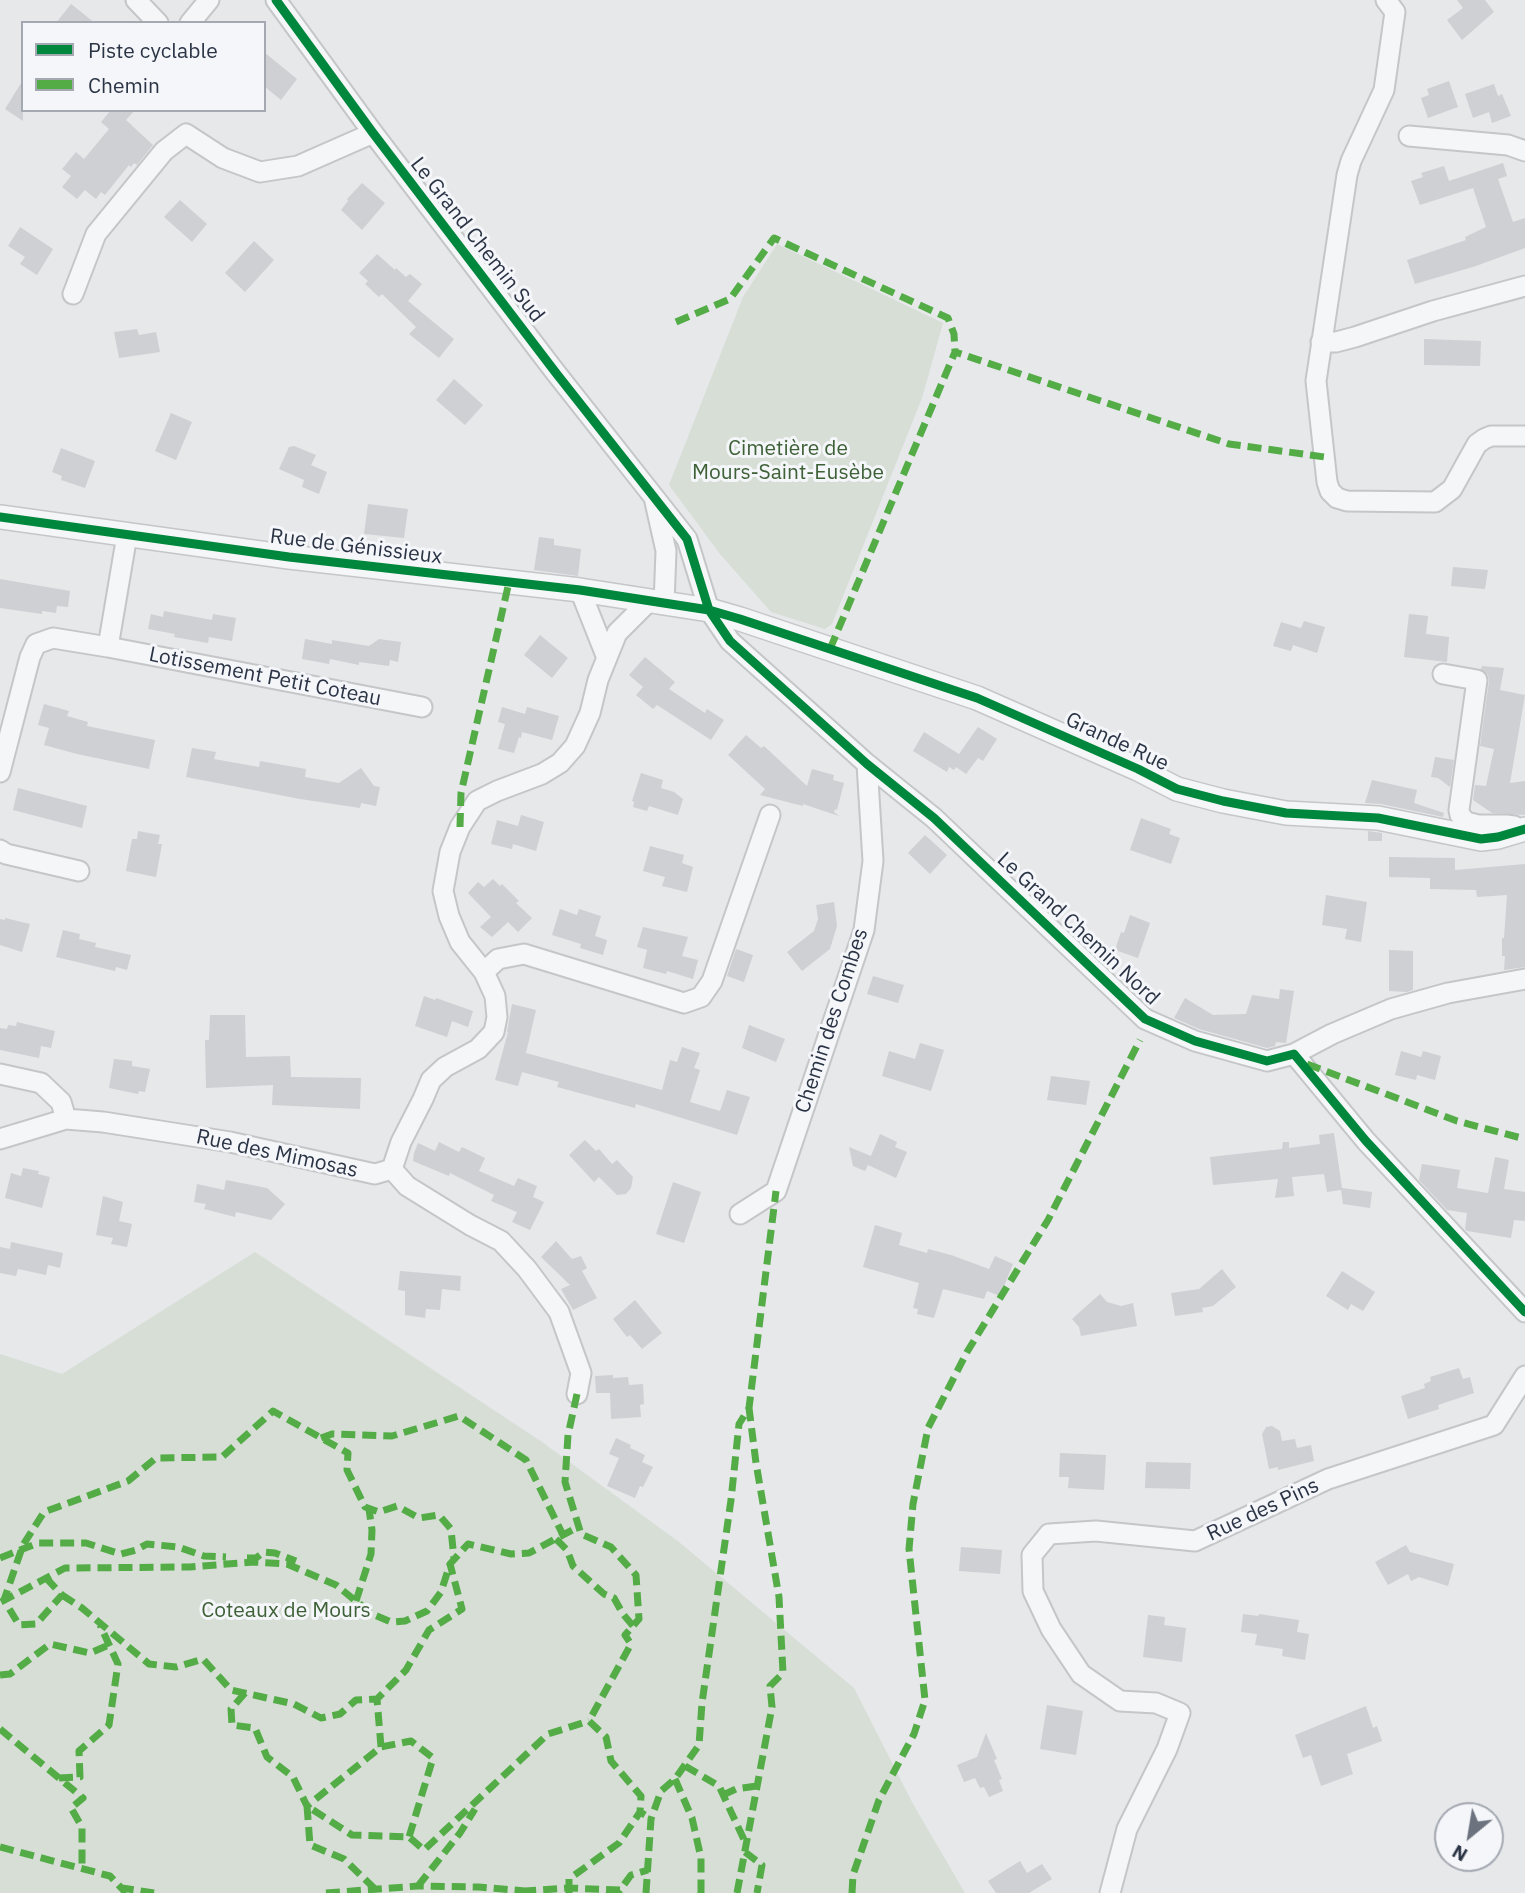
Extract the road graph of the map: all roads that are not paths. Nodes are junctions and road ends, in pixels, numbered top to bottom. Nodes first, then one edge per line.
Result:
1 (136, 0) edge
2 (209, 0) edge
3 (276, 0) edge
4 (1386, 0) edge
5 (156, 21) edge
6 (192, 21) edge
7 (373, 133) junction
8 (1409, 136) dead end
9 (1525, 151) edge
10 (1525, 286) edge
11 (73, 294) dead end
12 (1321, 342) junction
13 (1525, 436) edge
14 (654, 497) junction
15 (0, 517) edge
16 (127, 535) junction
17 (580, 590) junction
18 (657, 603) junction
19 (709, 610) junction
20 (108, 647) junction
21 (607, 658) junction
22 (1443, 674) dead end
23 (422, 707) dead end
24 (867, 764) junction
25 (0, 772) edge
26 (770, 815) dead end
27 (1521, 830) edge
28 (0, 850) edge
29 (79, 871) dead end
30 (484, 972) junction
31 (1525, 979) edge
32 (1294, 1054) junction
33 (0, 1074) edge
34 (66, 1119) junction
35 (0, 1139) edge
36 (392, 1169) junction
37 (740, 1214) dead end
38 (1525, 1312) edge
39 (1525, 1376) edge
40 (577, 1394) dead end
41 (1110, 1893) edge

1 - 5 street
2 - 6 street
3 - 7 street, Le Grand Chemin Sud
4 - 12 street
7 - 11 street
7 - 14 street, Le Grand Chemin Sud
8 - 9 street
10 - 12 street
12 - 13 street
14 - 18 street
14 - 19 street, Le Grand Chemin Sud
15 - 16 street, Rue de Génissieux
16 - 17 street, Rue de Génissieux
16 - 20 street
17 - 18 street, Rue de Génissieux
17 - 21 street
18 - 19 street, Rue de Génissieux
18 - 21 street
19 - 24 street, Le Grand Chemin Nord
19 - 27 street, Grande Rue
20 - 23 street, Lotissement Petit Coteau
20 - 25 street, Lotissement Petit Coteau
21 - 30 street
22 - 27 street
24 - 32 street, Le Grand Chemin Nord
24 - 37 street, Chemin des Combes
26 - 30 street
28 - 29 street
30 - 36 street
31 - 32 street, Le Grand Chemin Nord
32 - 38 street
33 - 34 street
34 - 35 street, Rue des Mimosas
34 - 36 street, Rue des Mimosas
36 - 40 street
39 - 41 street, Rue des Pins

